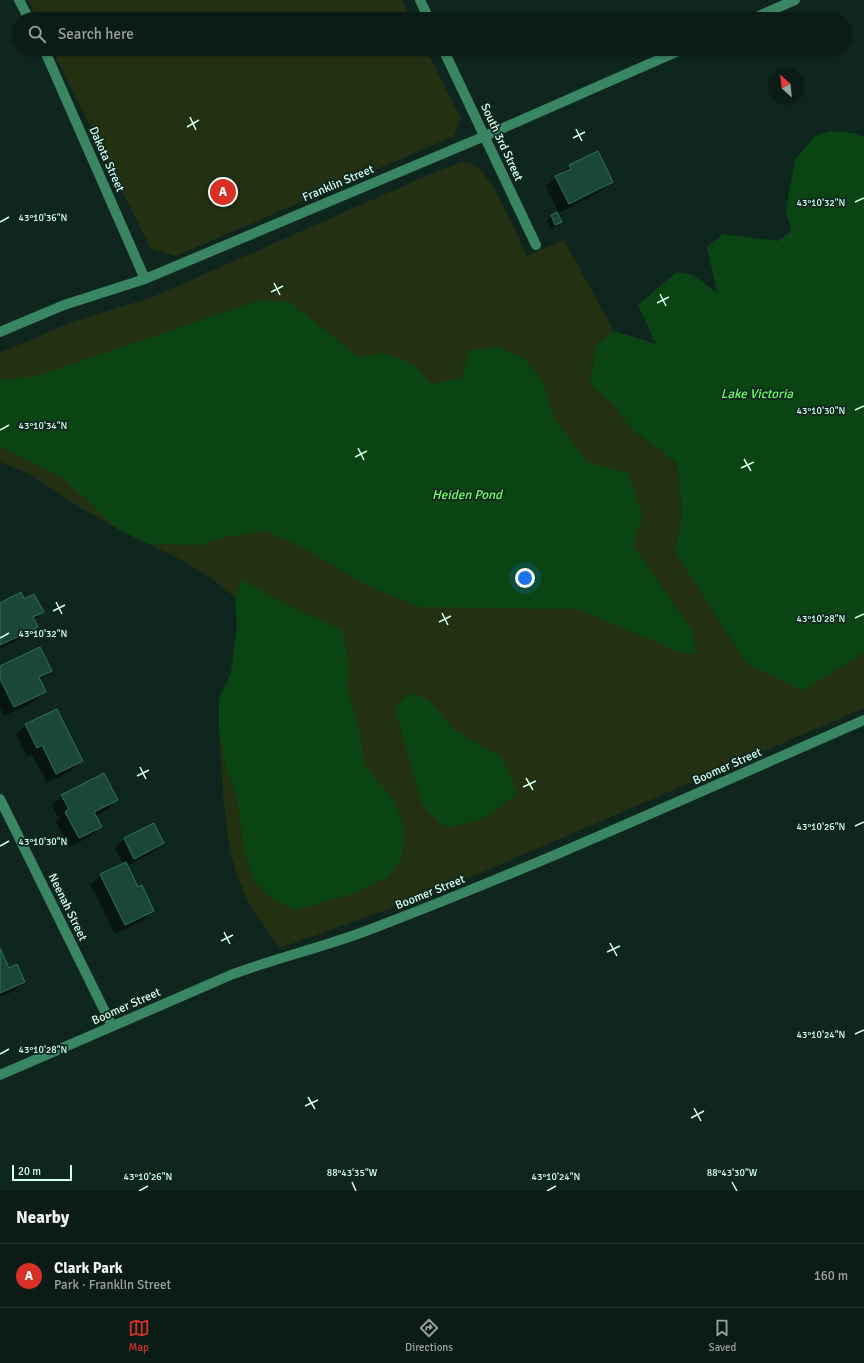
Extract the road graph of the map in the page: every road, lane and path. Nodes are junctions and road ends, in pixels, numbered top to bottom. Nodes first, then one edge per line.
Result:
1 (19, 0) edge
2 (420, 0) edge
3 (796, 0) edge
4 (25, 12) edge
5 (426, 12) edge
6 (768, 12) edge
7 (47, 56) edge
8 (446, 56) edge
9 (667, 56) edge
10 (485, 136) junction
11 (536, 245) dead end
12 (145, 279) junction
13 (0, 332) edge
14 (864, 720) edge
15 (0, 799) edge
16 (112, 1026) junction
17 (0, 1075) edge

1 - 4 street
2 - 5 street
3 - 6 street
7 - 12 street, Dakota Street
8 - 10 street, South 3rd Street
9 - 10 street, Franklin Street
10 - 11 street, South 3rd Street
10 - 12 street, Franklin Street
12 - 13 street, Franklin Street
14 - 16 street, Boomer Street
15 - 16 street, Neenah Street
16 - 17 street, Boomer Street

